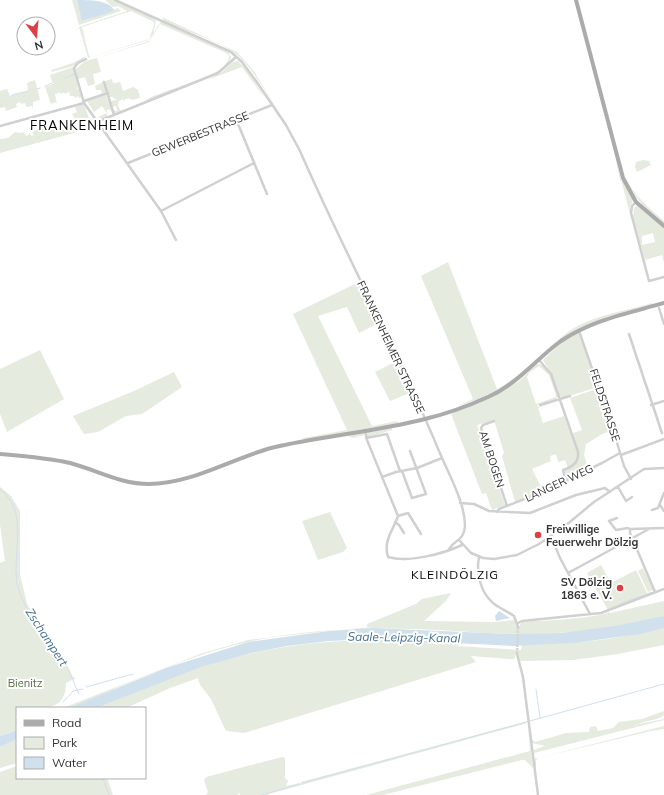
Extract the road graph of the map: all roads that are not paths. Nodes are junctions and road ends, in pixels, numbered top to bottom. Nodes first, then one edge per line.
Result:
1 (115, 0) edge
2 (576, 0) edge
3 (236, 57) junction
4 (86, 59) dead end
5 (104, 82) dead end
6 (108, 93) junction
7 (84, 102) junction
8 (272, 105) junction
9 (114, 116) junction
10 (236, 119) junction
11 (99, 121) junction
12 (0, 126) edge
13 (128, 163) junction
14 (254, 163) junction
15 (267, 194) dead end
16 (636, 202) junction
17 (161, 210) junction
18 (664, 226) edge
19 (176, 240) dead end
20 (664, 277) edge
21 (664, 303) edge
22 (659, 308) dead end
23 (664, 324) edge
24 (578, 330) junction
25 (629, 334) dead end
26 (539, 360) junction
27 (570, 396) dead end
28 (559, 399) junction
29 (664, 401) edge
30 (540, 405) dead end
31 (651, 405) junction
32 (426, 419) junction
33 (494, 421) dead end
34 (365, 430) junction
35 (662, 433) dead end
36 (366, 438) junction
37 (664, 439) edge
38 (410, 451) dead end
39 (0, 454) edge
40 (620, 454) junction
41 (442, 458) junction
42 (417, 468) junction
43 (664, 468) edge
44 (401, 471) junction
45 (382, 477) junction
46 (631, 479) junction
47 (566, 481) junction
48 (618, 487) junction
49 (610, 492) junction
50 (664, 493) edge
51 (632, 497) dead end
52 (460, 503) junction
53 (660, 505) junction
54 (507, 506) junction
55 (652, 510) dead end
56 (664, 511) edge
57 (497, 512) junction
58 (398, 516) junction
59 (617, 518) dead end
60 (395, 522) junction
61 (664, 528) edge
62 (629, 529) junction
63 (649, 529) junction
64 (404, 534) dead end
65 (421, 534) dead end
66 (551, 536) junction
67 (632, 538) junction
68 (460, 541) junction
69 (462, 545) junction
70 (449, 549) junction
71 (479, 557) junction
72 (568, 573) junction
73 (664, 589) edge
74 (655, 592) junction
75 (590, 614) junction
76 (516, 618) junction
77 (522, 621) junction
78 (517, 654) tunnel mouth
79 (538, 795) edge

1 - 3 street, FRANKENHEIMER STRASSE
2 - 16 main road
3 - 8 street, FRANKENHEIMER STRASSE
3 - 9 street
4 - 7 street
5 - 6 street
6 - 7 street
6 - 9 street
7 - 11 street
7 - 12 street
8 - 10 street, GEWERBESTRASSE
8 - 32 street, FRANKENHEIMER STRASSE
9 - 11 street
10 - 13 street, GEWERBESTRASSE
10 - 14 street
11 - 13 street
13 - 17 street
14 - 15 street
14 - 17 street
16 - 18 main road
16 - 20 street
17 - 19 street
21 - 24 main road
22 - 23 street
24 - 26 main road
24 - 40 street, FELDSTRASSE
25 - 31 street
26 - 28 street
26 - 32 main road
27 - 28 street
28 - 30 street
28 - 47 street
29 - 31 street
31 - 35 street
32 - 34 main road
32 - 41 street, FRANKENHEIMER STRASSE
33 - 54 street, AM BOGEN
34 - 36 street
34 - 39 main road
36 - 44 street
36 - 45 street
37 - 40 street, LANGER WEG
38 - 42 street
40 - 46 street, FELDSTRASSE
40 - 47 street, LANGER WEG
41 - 42 street
41 - 52 street, FRANKENHEIMER STRASSE
42 - 44 street
42 - 44 street
43 - 46 street
44 - 45 street
45 - 58 street
46 - 48 street
47 - 54 street, LANGER WEG
48 - 49 street
48 - 51 street
49 - 57 street
49 - 66 street
50 - 53 street
52 - 57 street
52 - 68 street, FRANKENHEIMER STRASSE
53 - 55 street
53 - 56 street
54 - 57 street, LANGER WEG
58 - 60 street
58 - 65 street
59 - 62 street
60 - 64 street
60 - 70 street
61 - 63 street
62 - 63 street
62 - 67 street
63 - 67 street
66 - 71 street
66 - 72 street
67 - 72 street
67 - 74 street
68 - 69 street
68 - 70 street
69 - 70 street
69 - 71 street
71 - 76 street
72 - 75 street
73 - 74 street
74 - 75 street
75 - 77 street
76 - 77 street
76 - 77 street
78 - 79 street

